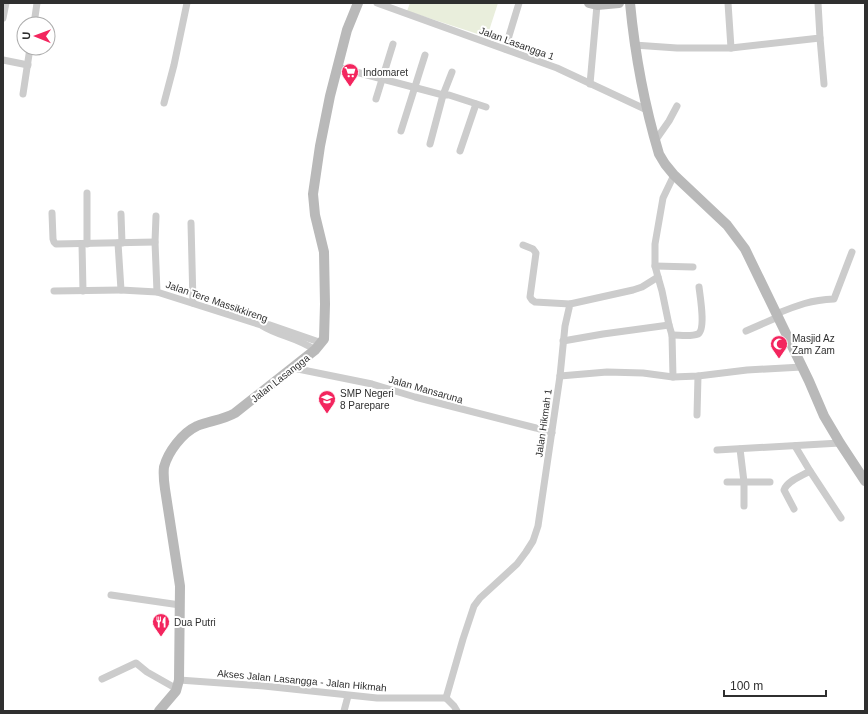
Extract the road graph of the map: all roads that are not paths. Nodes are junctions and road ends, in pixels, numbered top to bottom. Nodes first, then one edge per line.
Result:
1 (6, 3) edge
2 (37, 3) edge
3 (187, 3) edge
4 (358, 3) edge
5 (377, 3) edge
6 (519, 3) edge
7 (619, 3) edge
8 (630, 3) edge
9 (728, 3) edge
10 (818, 3) edge
11 (593, 4) edge
12 (35, 16) edge
13 (3, 18) edge
14 (820, 38) junction
15 (393, 44) dead end
16 (634, 45) junction
17 (731, 48) junction
18 (505, 49) junction
19 (425, 55) dead end
20 (29, 56) edge
21 (3, 60) edge
22 (28, 65) junction
23 (337, 68) junction
24 (452, 72) dead end
25 (382, 80) junction
26 (590, 84) junction
27 (824, 84) dead end
28 (415, 88) junction
29 (23, 94) dead end
30 (443, 95) junction
31 (376, 99) dead end
32 (164, 103) dead end
33 (476, 104) junction
34 (678, 106) dead end
35 (486, 107) dead end
36 (647, 110) junction
37 (401, 131) dead end
38 (656, 141) junction
39 (430, 144) dead end
40 (460, 151) dead end
41 (674, 175) junction
42 (87, 193) dead end
43 (52, 213) dead end
44 (121, 214) dead end
45 (156, 216) dead end
46 (191, 223) dead end
47 (155, 242) junction
48 (120, 243) junction
49 (85, 244) junction
50 (523, 245) dead end
51 (852, 252) dead end
52 (655, 266) junction
53 (693, 267) dead end
54 (658, 277) junction
55 (699, 287) dead end
56 (121, 290) junction
57 (54, 291) dead end
58 (83, 292) junction
59 (157, 292) junction
60 (193, 304) junction
61 (570, 304) junction
62 (777, 316) junction
63 (669, 325) junction
64 (746, 331) dead end
65 (672, 335) junction
66 (563, 341) junction
67 (318, 347) junction
68 (802, 367) junction
69 (293, 368) junction
70 (560, 376) junction
71 (698, 376) junction
72 (673, 377) junction
73 (697, 415) dead end
74 (552, 434) junction
75 (840, 443) junction
76 (795, 446) junction
77 (740, 449) junction
78 (717, 450) dead end
79 (810, 471) junction
80 (864, 478) edge
81 (727, 482) dead end
82 (744, 482) junction
83 (770, 482) dead end
84 (744, 506) dead end
85 (794, 509) dead end
86 (841, 518) dead end
87 (111, 595) dead end
88 (180, 606) junction
89 (102, 679) dead end
90 (178, 684) junction
91 (348, 696) junction
92 (446, 698) junction
93 (159, 711) edge
94 (344, 711) edge
95 (457, 711) edge

1 - 13 street
2 - 12 street
3 - 32 street
4 - 23 street
5 - 18 street, Jalan Lasangga 1
6 - 18 street
7 - 11 street
8 - 16 street
9 - 17 street
10 - 14 street
11 - 26 street
14 - 17 street
14 - 27 street
15 - 25 street
16 - 17 street
16 - 36 street
18 - 26 street, Jalan Lasangga 1
19 - 28 street
20 - 22 street
21 - 22 street
22 - 29 street
23 - 25 street
23 - 67 street
24 - 30 street
25 - 28 street
25 - 31 street
26 - 36 street, Jalan Lasangga 1
28 - 30 street
28 - 37 street
30 - 33 street
30 - 39 street
33 - 35 street
33 - 40 street
34 - 38 street
36 - 38 street
38 - 41 street
41 - 52 street
41 - 62 street
42 - 49 street
43 - 49 street
44 - 48 street
45 - 47 street, Jalan Tere Massikkireng
46 - 60 street
47 - 48 street
47 - 59 street, Jalan Tere Massikkireng
48 - 49 street
48 - 56 street
49 - 58 street
50 - 61 street
51 - 62 street
52 - 53 street
52 - 54 street
54 - 61 street
54 - 63 street
55 - 65 street
56 - 58 street
56 - 59 street
57 - 58 street
59 - 60 street, Jalan Tere Massikkireng
60 - 67 street, Jalan Tere Massikkireng
61 - 66 street, Jalan Hikmah 1
62 - 64 street
62 - 68 street
63 - 65 street
63 - 66 street
65 - 72 street
66 - 70 street, Jalan Hikmah 1
67 - 69 street, Jalan Lasangga
68 - 71 street
68 - 75 street
69 - 74 street, Jalan Mansaruna
69 - 88 street, Jalan Lasangga
70 - 72 street
70 - 74 street, Jalan Hikmah 1
71 - 72 street
71 - 73 street
74 - 92 street, Jalan Hikmah 1
75 - 76 street
75 - 80 street
76 - 77 street
76 - 79 street
77 - 78 street
77 - 82 street
79 - 85 street
79 - 86 street
81 - 82 street
82 - 83 street
82 - 84 street
87 - 88 street
88 - 90 street, Jalan Lasangga
89 - 90 street
90 - 91 street, Akses Jalan Lasangga - Jalan Hikmah
90 - 93 street
91 - 92 street, Akses Jalan Lasangga - Jalan Hikmah
91 - 94 street
92 - 95 street

